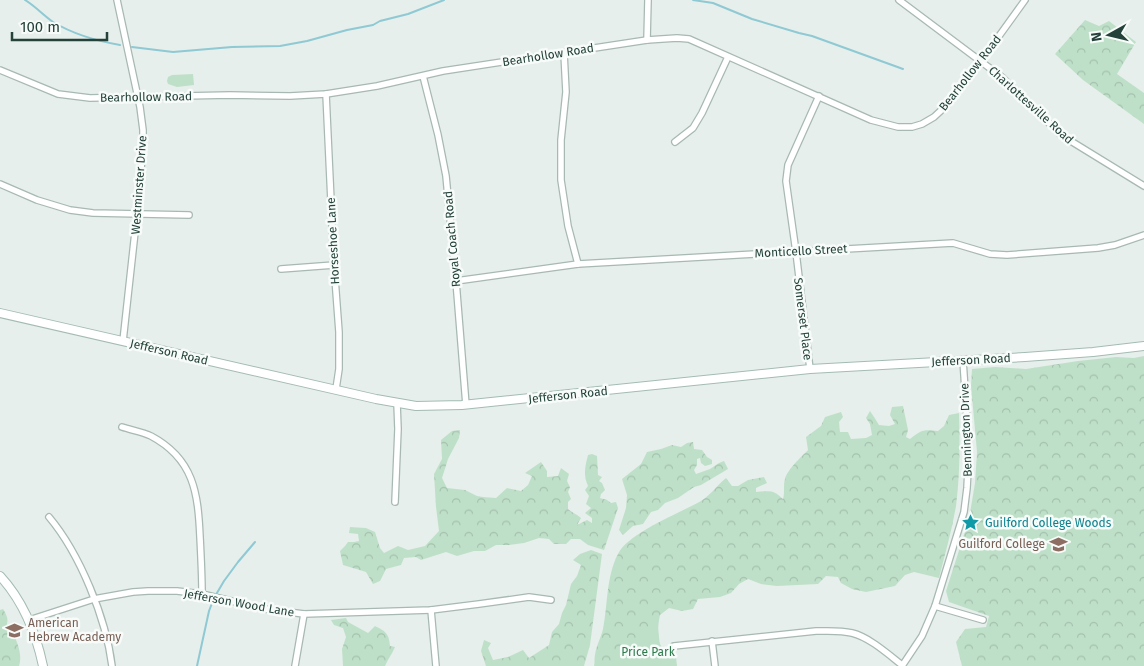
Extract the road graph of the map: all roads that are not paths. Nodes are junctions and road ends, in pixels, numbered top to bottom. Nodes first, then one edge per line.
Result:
1 (117, 0) edge
2 (648, 0) edge
3 (899, 0) edge
4 (1025, 0) edge
5 (647, 40) junction
6 (564, 53) junction
7 (728, 57) junction
8 (981, 61) junction
9 (0, 70) edge
10 (423, 76) junction
11 (326, 94) junction
12 (138, 96) junction
13 (819, 96) junction
14 (675, 142) dead end
15 (0, 184) edge
16 (1144, 186) edge
17 (138, 214) junction
18 (188, 215) dead end
19 (1144, 235) edge
20 (796, 252) junction
21 (578, 264) junction
22 (334, 265) junction
23 (281, 270) dead end
24 (456, 281) junction
25 (0, 313) edge
26 (123, 341) junction
27 (1144, 346) edge
28 (963, 360) junction
29 (810, 369) junction
30 (336, 389) junction
31 (397, 403) junction
32 (466, 405) junction
33 (122, 428) dead end
34 (394, 502) dead end
35 (49, 517) dead end
36 (0, 576) edge
37 (202, 594) junction
38 (94, 599) junction
39 (551, 600) dead end
40 (935, 606) junction
41 (431, 610) junction
42 (304, 614) junction
43 (29, 620) junction
44 (983, 620) dead end
45 (712, 641) junction
46 (674, 646) dead end
47 (902, 665) edge
48 (43, 666) edge
49 (112, 666) edge
50 (295, 666) edge
51 (436, 666) edge
52 (715, 666) edge

1 - 12 street, Westminster Drive
2 - 5 street
3 - 8 street, Charlottesville Road
4 - 8 street, Bearhollow Road
5 - 6 street, Bearhollow Road
5 - 7 street, Bearhollow Road
6 - 10 street, Bearhollow Road
6 - 21 street
7 - 13 street, Bearhollow Road
7 - 14 street
8 - 13 street, Bearhollow Road
8 - 16 street, Charlottesville Road
9 - 12 street, Bearhollow Road
10 - 11 street, Bearhollow Road
10 - 24 street, Royal Coach Road
11 - 12 street, Bearhollow Road
11 - 22 street, Horseshoe Lane
12 - 17 street, Westminster Drive
13 - 20 street, Somerset Place
15 - 17 street
17 - 18 street
17 - 26 street, Westminster Drive
19 - 20 street, Monticello Street
20 - 21 street, Monticello Street
20 - 29 street, Somerset Place
21 - 24 street, Monticello Street
22 - 23 street
22 - 30 street, Horseshoe Lane
24 - 32 street, Royal Coach Road
25 - 26 street, Jefferson Road
26 - 30 street, Jefferson Road
27 - 28 street, Jefferson Road
28 - 29 street, Jefferson Road
28 - 40 street, Bennington Drive
29 - 32 street, Jefferson Road
30 - 31 street, Jefferson Road
31 - 32 street, Jefferson Road
31 - 34 street
33 - 37 street
35 - 38 street
36 - 43 street
37 - 38 street, Jefferson Wood Lane
37 - 42 street, Jefferson Wood Lane
38 - 43 street, Jefferson Wood Lane
38 - 49 street
39 - 41 street
40 - 44 street
40 - 47 street, Bennington Drive
41 - 42 street, Jefferson Wood Lane
41 - 51 street
42 - 50 street
43 - 48 street
45 - 46 street
45 - 47 street
45 - 52 street

